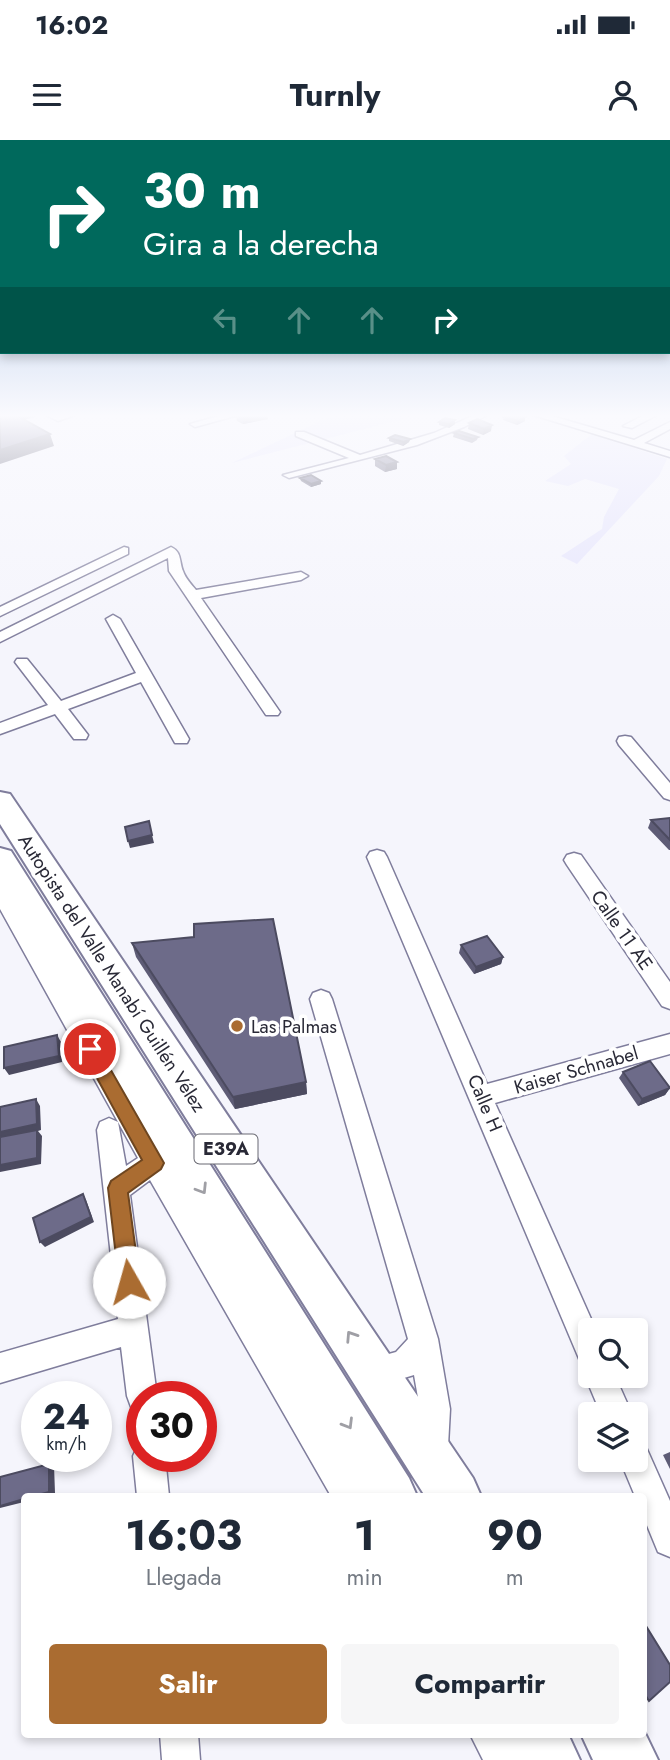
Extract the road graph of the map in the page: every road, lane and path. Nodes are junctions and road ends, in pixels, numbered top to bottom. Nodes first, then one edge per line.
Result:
1 (124, 551) dead end
2 (301, 576) dead end
3 (194, 595) junction
4 (0, 612) edge
5 (113, 619) dead end
6 (0, 638) edge
7 (22, 662) dead end
8 (144, 675) junction
9 (58, 707) junction
10 (272, 712) dead end
11 (0, 729) edge
12 (80, 735) dead end
13 (181, 739) dead end
14 (625, 741) dead end
15 (670, 794) edge
16 (0, 801) edge
17 (377, 857) dead end
18 (0, 859) edge
19 (574, 860) dead end
20 (0, 891) edge
21 (320, 999) dead end
22 (670, 1000) edge
23 (670, 1044) edge
24 (482, 1096) junction
25 (109, 1129) dead end
26 (165, 1154) junction
27 (118, 1188) junction
28 (578, 1323) edge
29 (135, 1329) junction
30 (423, 1339) junction
31 (0, 1368) edge
32 (374, 1372) junction
33 (140, 1381) edge
34 (430, 1459) junction
35 (151, 1472) edge
36 (641, 1472) edge
37 (153, 1493) edge
38 (347, 1493) edge
39 (389, 1493) edge
40 (453, 1493) edge
41 (670, 1540) edge
42 (179, 1738) edge
43 (491, 1738) edge
44 (503, 1738) edge
45 (536, 1738) edge
46 (614, 1738) edge
47 (181, 1760) edge
48 (504, 1760) edge
49 (550, 1760) edge
50 (628, 1760) edge

1 - 4 street
2 - 3 street
3 - 6 street
3 - 10 street
5 - 8 street
7 - 9 street
8 - 9 street
8 - 13 street
9 - 11 street
9 - 12 street
14 - 15 street
32 -> 16 main road, Autopista del Valle Manabí Guillén Vélez / E39A
17 - 24 street, Calle H
18 - 26 main road, Autopista del Valle Manabí Guillén Vélez / E39A
19 - 22 street, Calle 11 AE
20 - 26 street
21 - 30 street
23 - 24 street, Kaiser Schnabel
24 - 28 street, Calle H
25 - 27 street
26 - 27 street
26 - 38 street
26 -> 39 main road, Autopista del Valle Manabí Guillén Vélez / E39A
27 - 29 street
29 - 31 street
29 - 33 street
30 - 32 street
30 - 34 street
32 - 34 main road, Autopista del Valle Manabí Guillén Vélez / E39A
34 - 40 main road, Autopista del Valle Manabí Guillén Vélez / E39A
35 - 37 street
36 - 41 street
42 - 47 street
43 - 48 street
44 - 48 street
45 - 49 main road
46 - 50 main road

